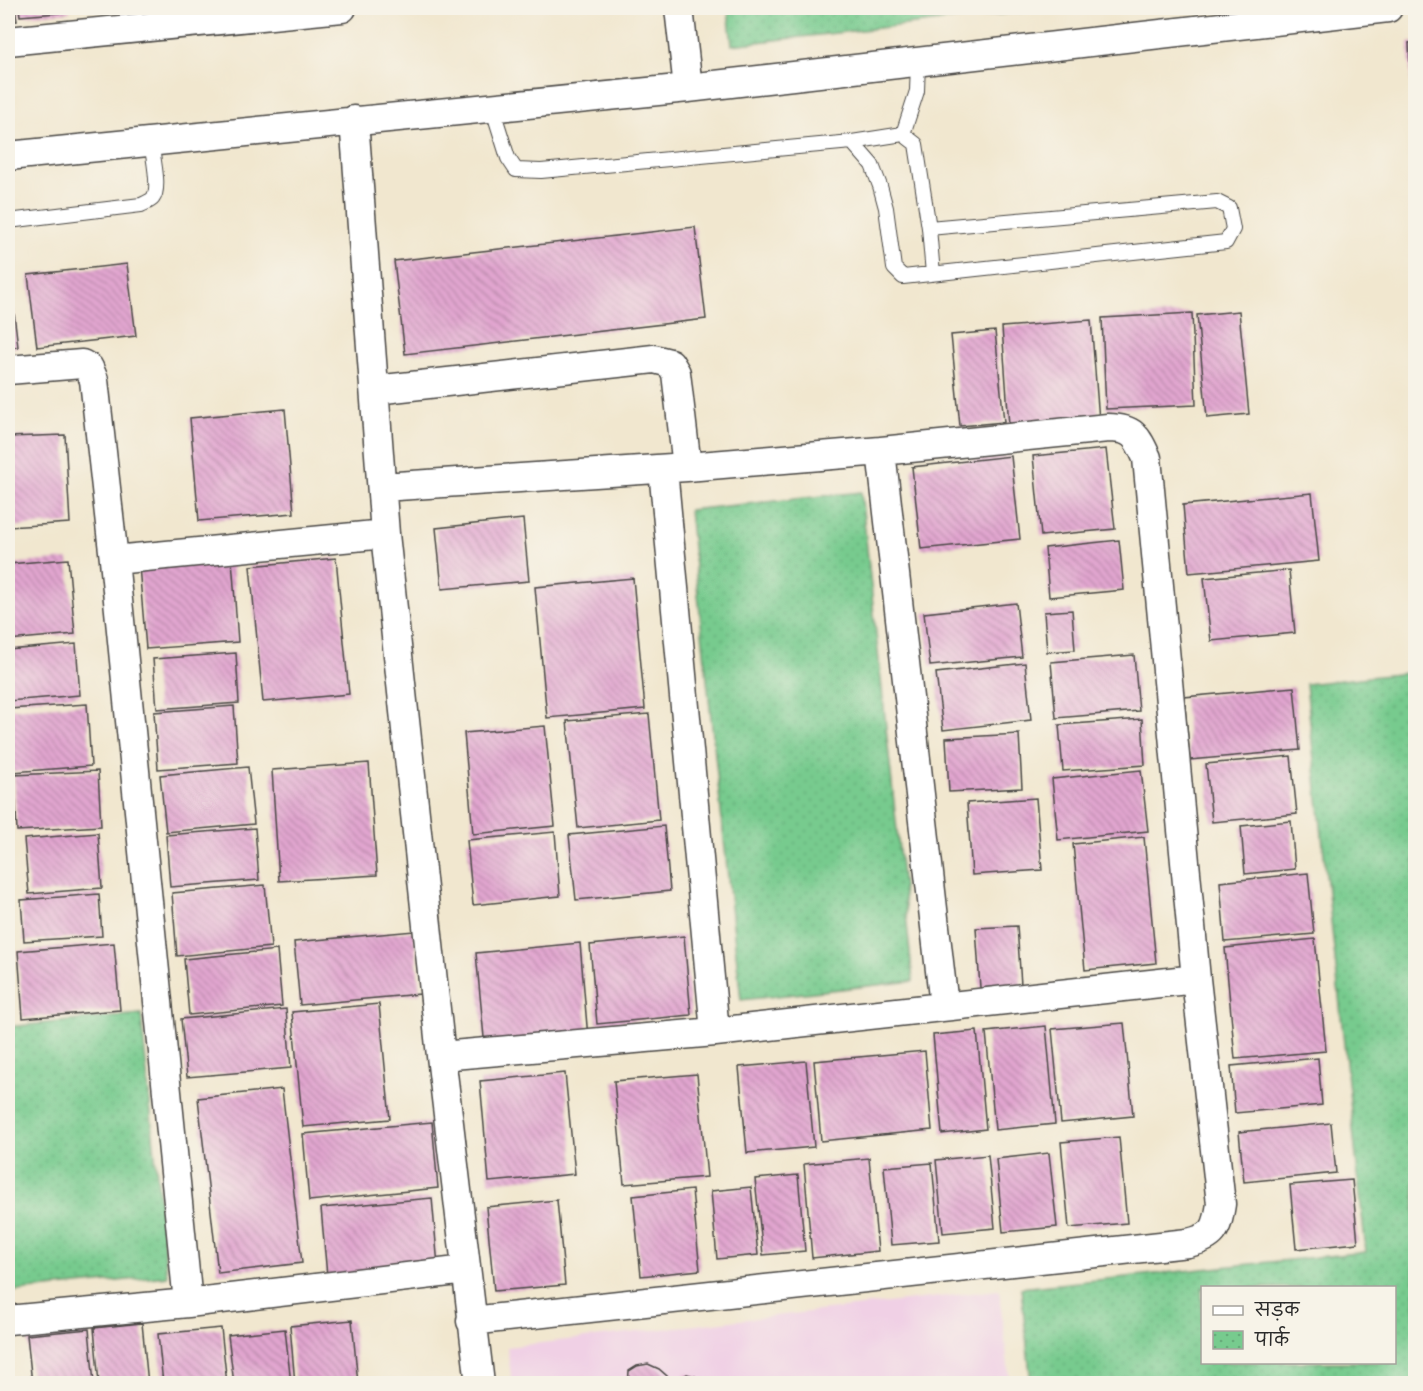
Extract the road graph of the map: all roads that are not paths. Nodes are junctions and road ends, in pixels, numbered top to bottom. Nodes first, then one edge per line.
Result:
1 (342, 8) edge
2 (679, 8) edge
3 (1388, 8) edge
4 (216, 14) edge
5 (8, 41) edge
6 (918, 62) junction
7 (688, 88) junction
8 (492, 107) junction
9 (354, 120) junction
10 (903, 134) junction
11 (151, 141) junction
12 (852, 142) junction
13 (8, 156) edge
14 (8, 221) edge
15 (929, 228) junction
16 (933, 274) junction
17 (8, 370) edge
18 (375, 390) junction
19 (881, 451) junction
20 (675, 468) junction
21 (382, 488) junction
22 (385, 534) junction
23 (114, 560) junction
24 (1196, 979) junction
25 (944, 1006) junction
26 (714, 1032) junction
27 (441, 1056) junction
28 (466, 1270) junction
29 (188, 1303) junction
30 (8, 1320) edge
31 (471, 1321) junction
32 (480, 1383) edge

1 - 4 street
2 - 7 street
3 - 6 street
4 - 5 street
6 - 7 street
6 - 10 lane
7 - 8 street
8 - 9 street
8 - 12 lane
9 - 11 street
9 - 18 street
10 - 12 lane
10 - 15 lane
11 - 13 street
11 - 14 lane
12 - 16 lane
15 - 16 lane
15 - 16 lane
17 - 23 street
18 - 20 street
18 - 21 street
19 - 20 street
19 - 24 street
19 - 25 street
20 - 21 street
20 - 26 street
21 - 22 street
22 - 23 street
22 - 27 street
23 - 29 street
24 - 25 street
24 - 31 street
25 - 26 street
26 - 27 street
27 - 28 street
28 - 29 street
28 - 31 street
29 - 30 street
31 - 32 street

